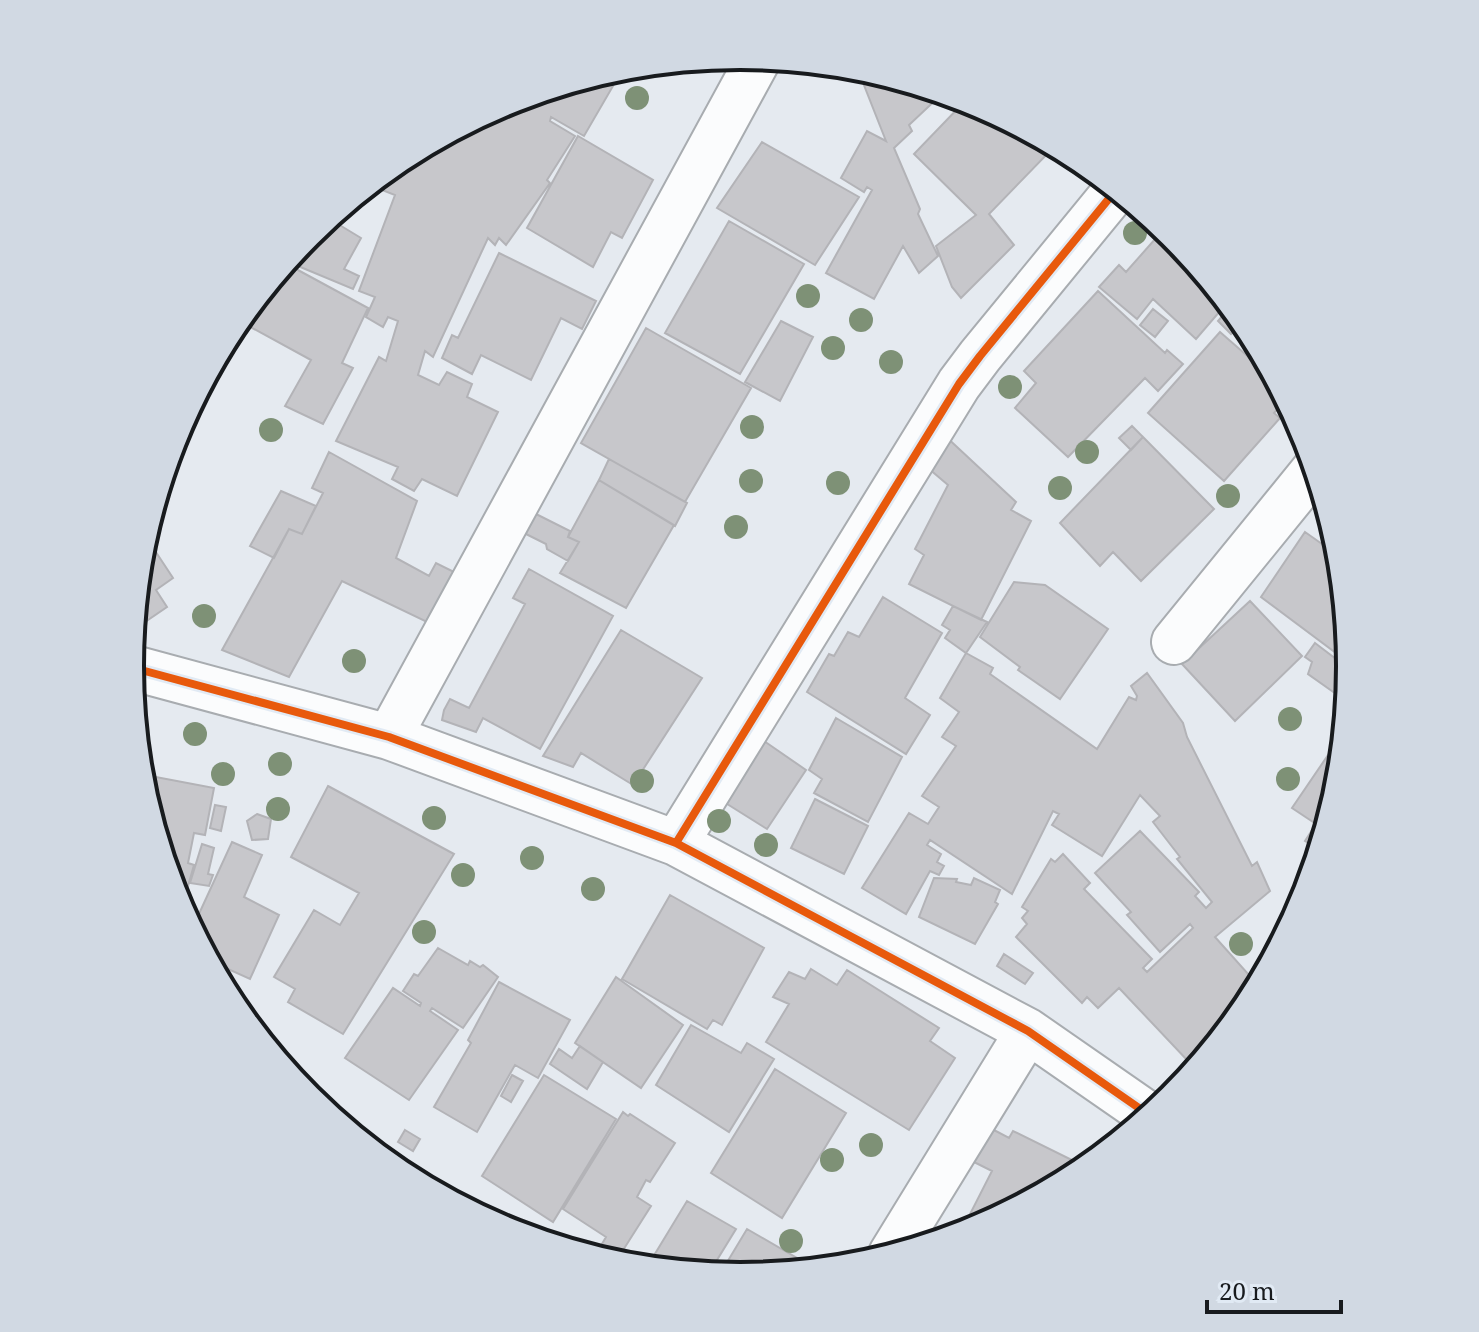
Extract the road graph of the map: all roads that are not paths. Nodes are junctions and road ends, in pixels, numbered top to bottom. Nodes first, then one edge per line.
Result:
1 (752, 70) edge
2 (1109, 199) edge
3 (1306, 480) edge
4 (1174, 642) dead end
5 (144, 671) edge
6 (389, 737) junction
7 (676, 843) junction
8 (1028, 1031) junction
9 (1139, 1108) edge
10 (899, 1240) edge

1 - 6 street
2 - 7 street
3 - 4 street
5 - 6 street
6 - 7 street
7 - 8 street
8 - 9 street
8 - 10 street

